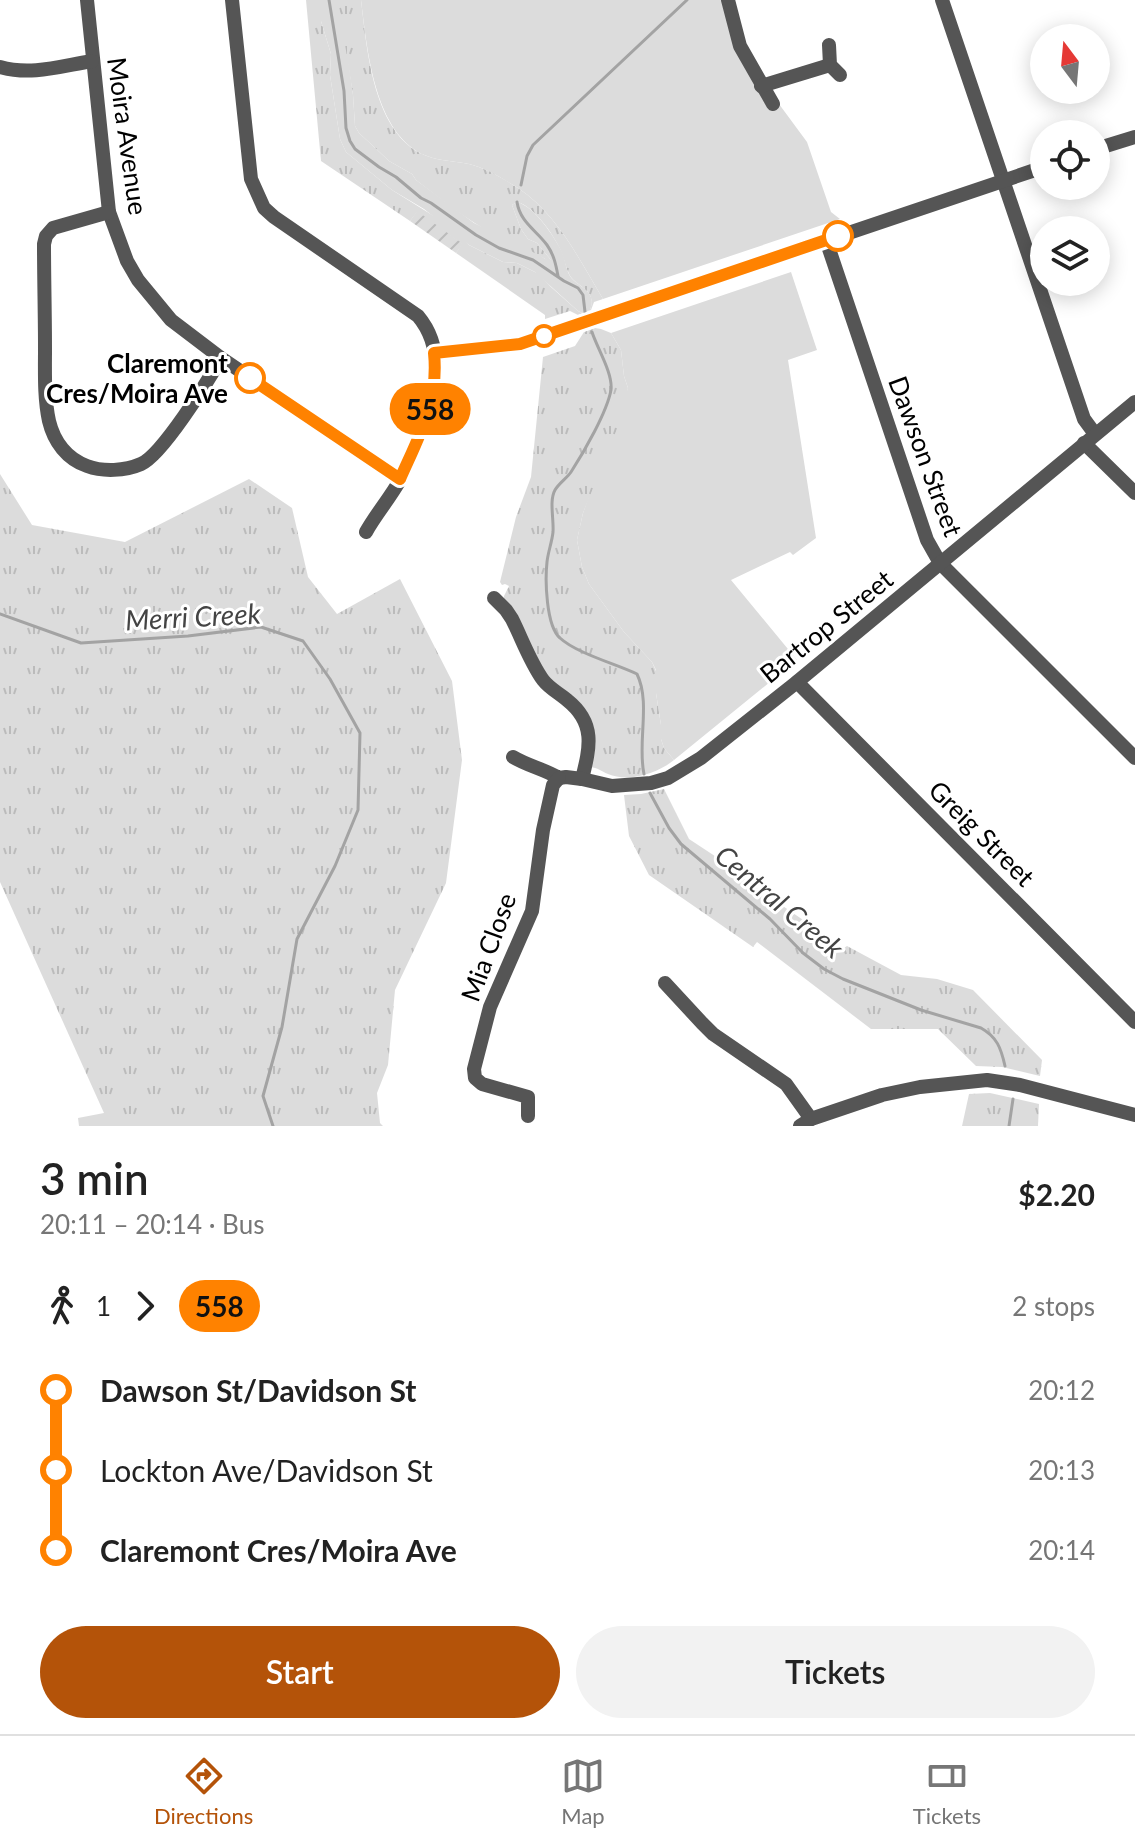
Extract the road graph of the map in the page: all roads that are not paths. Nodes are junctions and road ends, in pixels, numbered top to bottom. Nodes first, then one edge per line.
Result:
1 (87, 0) edge
2 (232, 0) edge
3 (728, 0) edge
4 (942, 0) edge
5 (829, 45) dead end
6 (92, 61) junction
7 (0, 67) edge
8 (761, 86) junction
9 (773, 104) dead end
10 (1135, 135) edge
11 (1110, 144) edge
12 (1030, 172) edge
13 (1003, 181) junction
14 (109, 212) junction
15 (826, 240) junction
16 (434, 353) junction
17 (221, 358) junction
18 (1135, 402) edge
19 (1090, 438) junction
20 (400, 479) junction
21 (1135, 493) edge
22 (366, 532) dead end
23 (940, 563) junction
24 (494, 598) dead end
25 (797, 682) junction
26 (513, 757) dead end
27 (1135, 758) edge
28 (559, 778) junction
29 (582, 779) junction
30 (665, 983) dead end
31 (1134, 1020) edge
32 (1135, 1115) edge
33 (528, 1116) dead end
34 (806, 1123) edge

1 - 6 street, Moira Avenue
2 - 16 street
3 - 8 street
4 - 13 street
5 - 8 street
6 - 7 street
6 - 14 street, Moira Avenue
8 - 9 street
10 - 11 street
12 - 13 street
13 - 15 street
13 - 19 street
14 - 17 street, Moira Avenue
14 - 17 street
15 - 16 street
15 - 23 street, Dawson Street
16 - 20 street
17 - 20 street, Moira Avenue
18 - 19 street, Bartrop Street
19 - 21 street
19 - 23 street, Bartrop Street
20 - 22 street
23 - 25 street, Bartrop Street
23 - 27 street, Dawson Street
24 - 29 street
25 - 29 street, Bartrop Street
25 - 31 street, Greig Street
26 - 28 street, Bartrop Street
28 - 29 street, Bartrop Street
28 - 33 street, Mia Close
30 - 34 street
32 - 34 street

